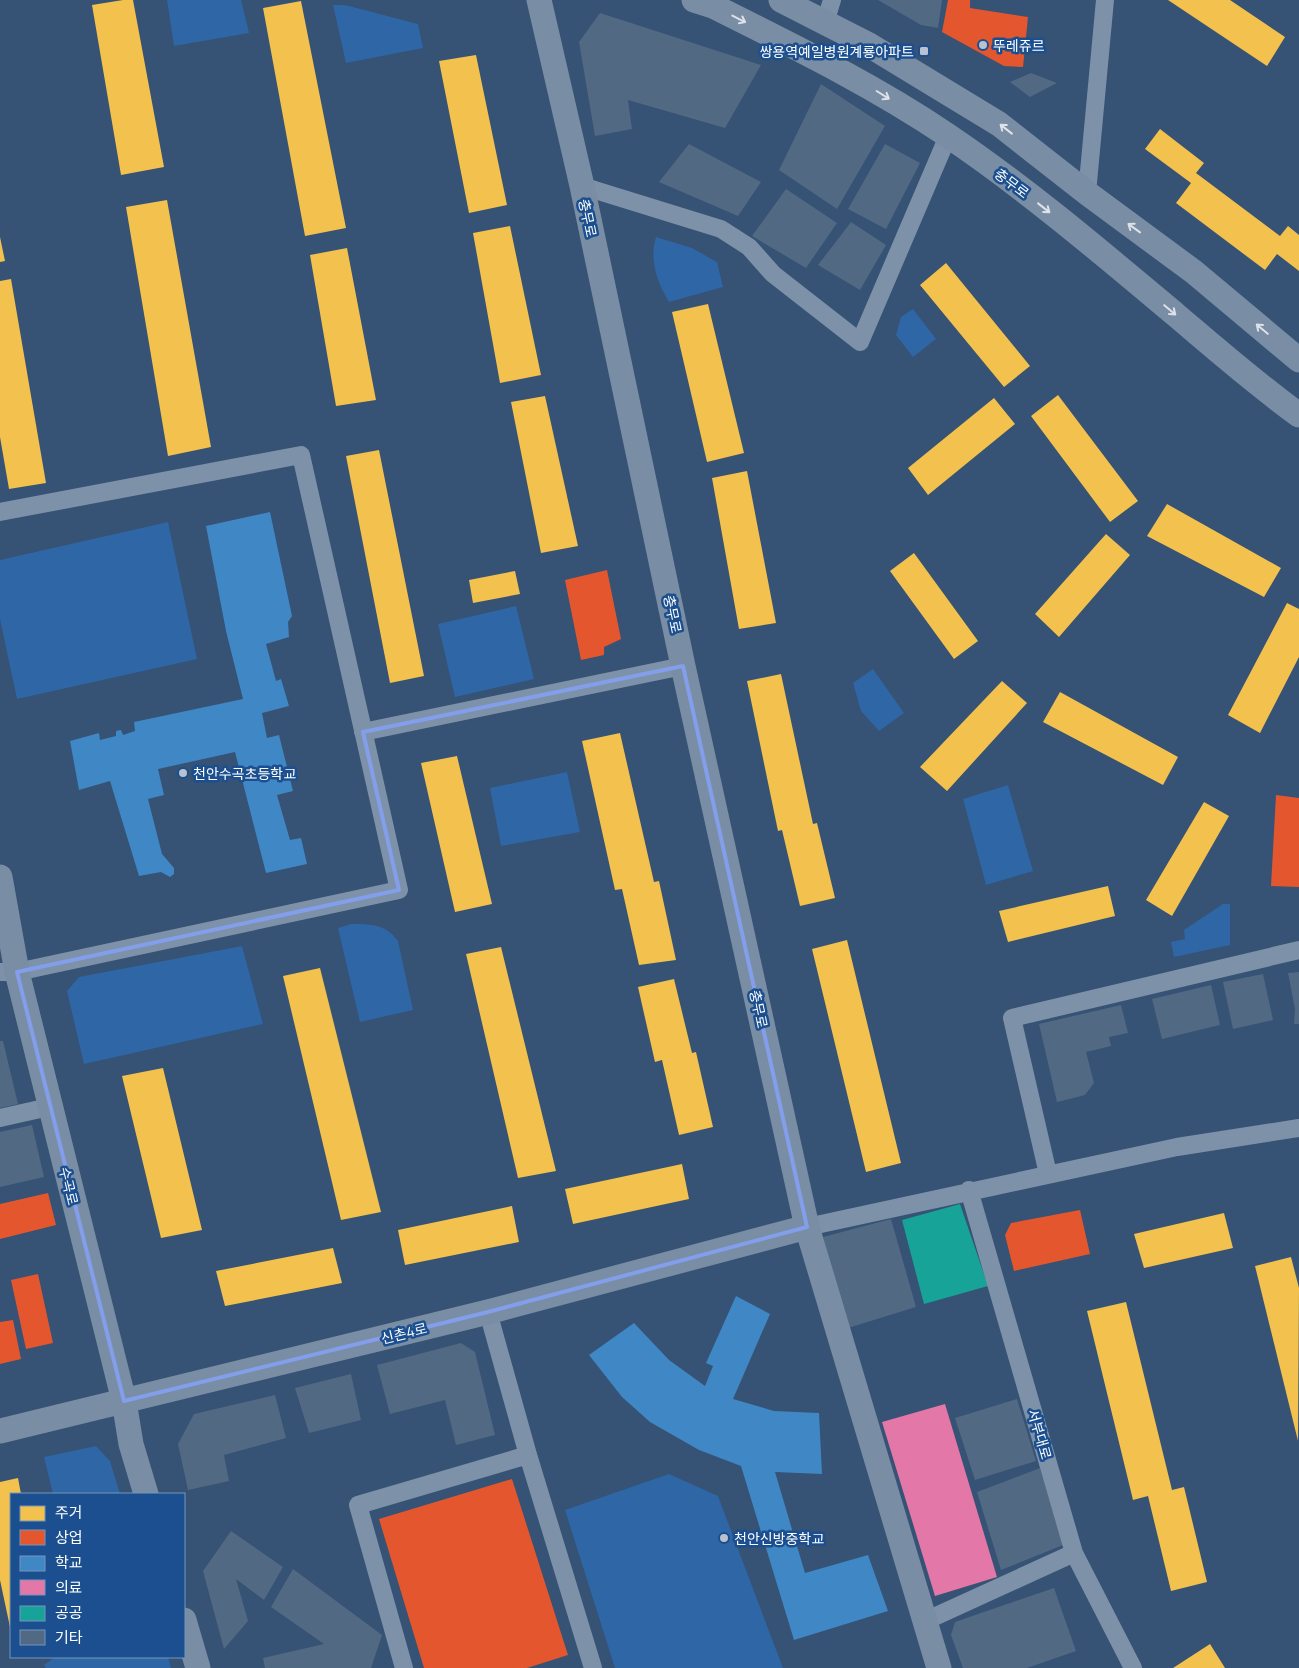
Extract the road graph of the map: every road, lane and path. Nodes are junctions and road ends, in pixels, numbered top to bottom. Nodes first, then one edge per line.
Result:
1 (539, 0) edge
2 (694, 0) edge
3 (780, 0) edge
4 (1106, 0) edge
5 (829, 11) edge
6 (948, 136) junction
7 (582, 186) junction
8 (1087, 193) junction
9 (1299, 360) edge
10 (1299, 415) edge
11 (0, 512) edge
12 (683, 666) junction
13 (363, 732) junction
14 (0, 877) edge
15 (1299, 950) edge
16 (8, 972) edge
17 (49, 1107) junction
18 (0, 1118) edge
19 (1299, 1128) edge
20 (1048, 1174) junction
21 (970, 1190) junction
22 (807, 1228) junction
23 (488, 1312) junction
24 (124, 1401) junction
25 (0, 1431) edge
26 (528, 1455) junction
27 (146, 1493) edge
28 (1074, 1553) junction
29 (923, 1622) junction
30 (185, 1623) edge
31 (198, 1668) edge
32 (404, 1668) edge
33 (593, 1668) edge
34 (939, 1668) edge
35 (1133, 1668) edge

1 - 7 street, 충무로
2 -> 6 street, 충무로
3 - 5 street
4 - 8 street
8 -> 5 street
6 - 7 street
6 -> 10 street, 충무로
7 - 12 street, 충무로
9 -> 8 street
11 - 13 street
12 - 13 street
12 - 22 street, 충무로
13 - 16 street
14 - 16 street, 수곡로
15 - 20 street
16 - 17 street, 수곡로
17 - 18 street
17 - 24 street, 수곡로
19 - 20 street
20 - 21 street
21 - 22 street
21 - 28 street, 서부대로
22 - 23 street, 신촌4로
22 - 29 street
23 - 24 street, 신촌4로
23 - 26 street
24 - 25 street, 신촌4로
24 - 27 street, 수곡로
26 - 32 street
26 - 33 street
28 - 29 street
28 - 35 street, 서부대로
29 - 34 street
30 - 31 street

